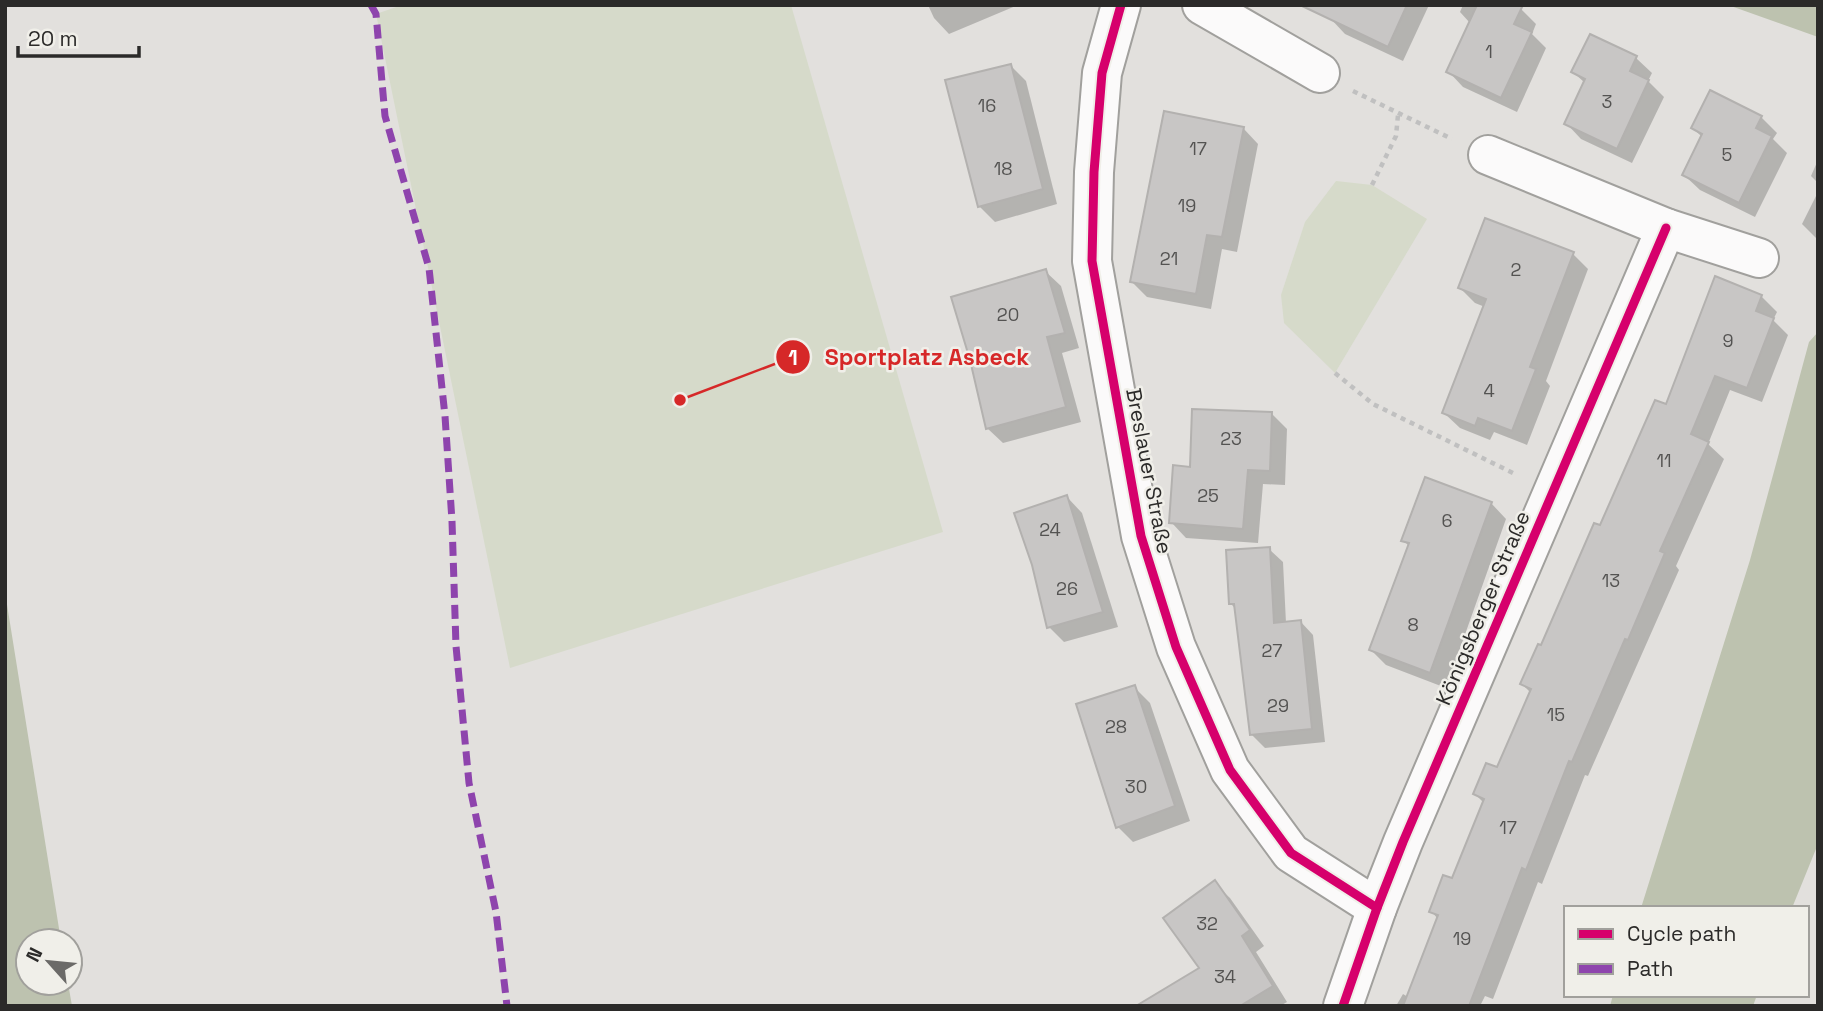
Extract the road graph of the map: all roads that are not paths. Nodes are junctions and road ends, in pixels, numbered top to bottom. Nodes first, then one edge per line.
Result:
1 (1121, 5) edge
2 (1202, 5) edge
3 (1320, 73) road end
4 (1488, 155) road end
5 (1666, 228) junction
6 (1759, 257) dead end
7 (1377, 908) junction
8 (1343, 1006) edge

1 - 7 street, Breslauer Straße
2 - 3 street
4 - 5 street
5 - 6 street
5 - 7 street, Königsberger Straße
7 - 8 street, Königsberger Straße

